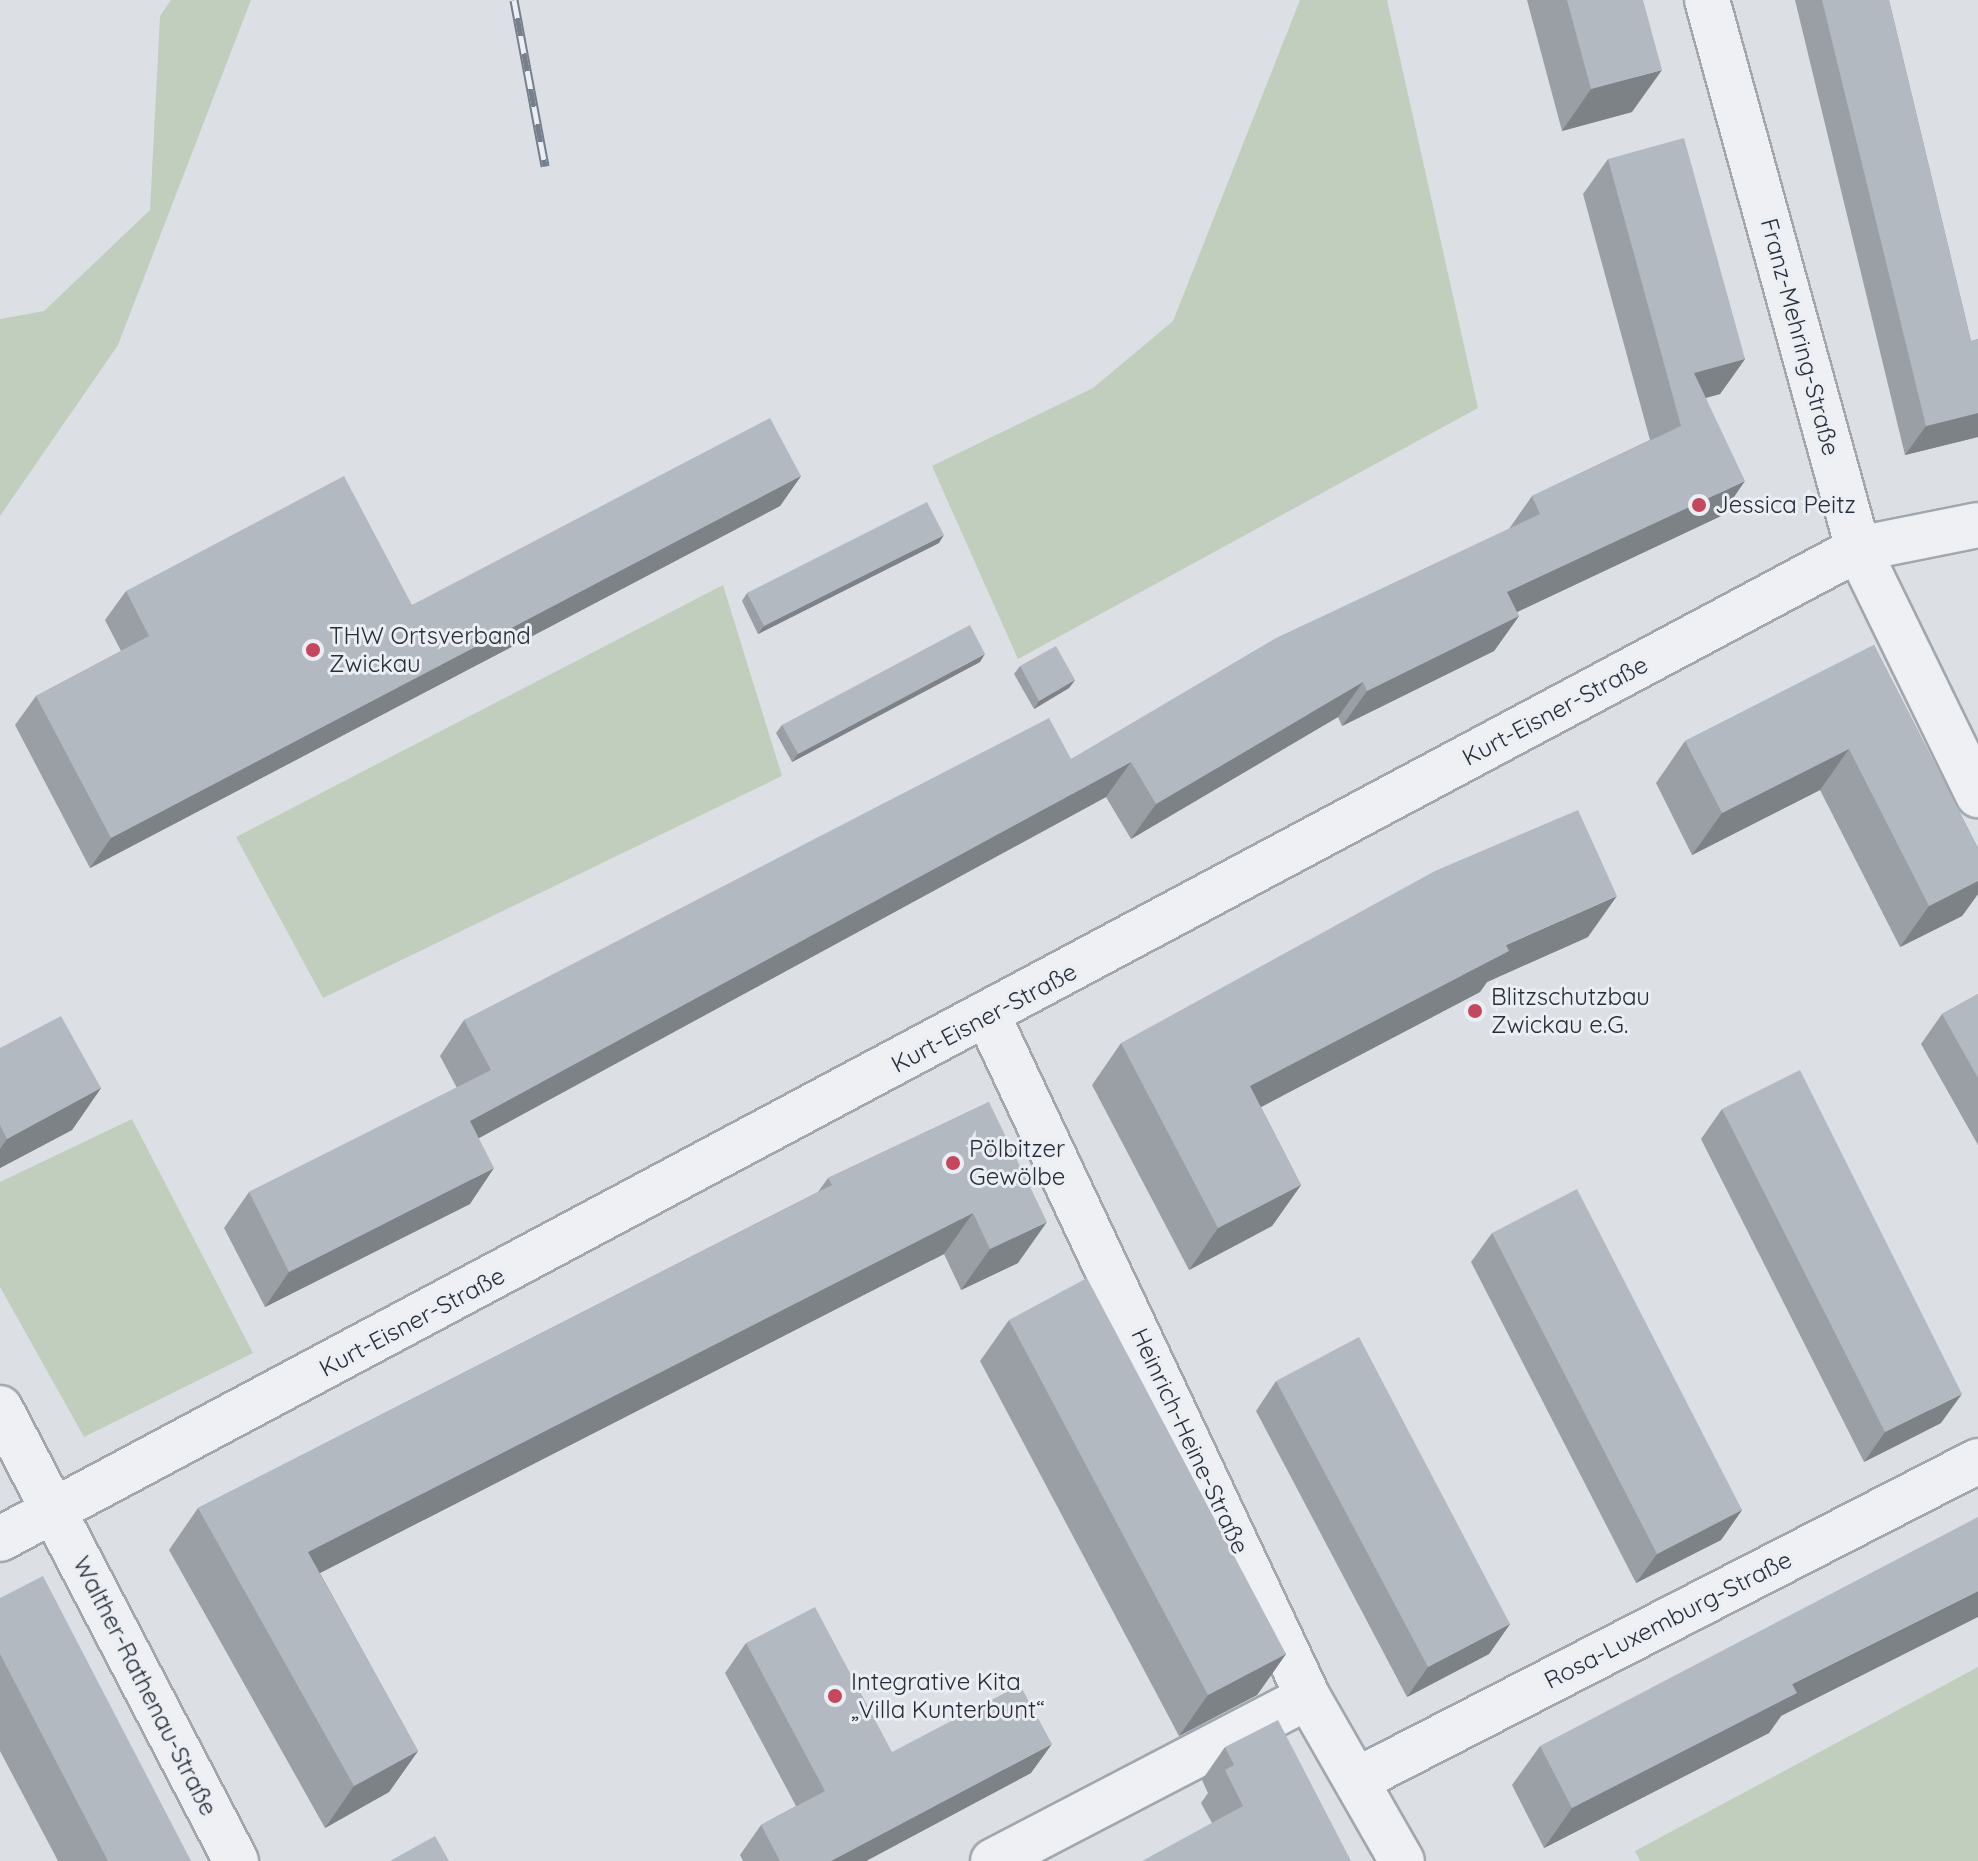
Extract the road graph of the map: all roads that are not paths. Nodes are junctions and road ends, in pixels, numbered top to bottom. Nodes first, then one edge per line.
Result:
1 (1707, 0) edge
2 (1978, 525) edge
3 (1858, 549) junction
4 (1978, 795) edge
5 (988, 1016) junction
6 (0, 1408) edge
7 (1978, 1461) edge
8 (54, 1511) junction
9 (0, 1539) edge
10 (1308, 1697) junction
11 (1359, 1779) junction
12 (236, 1861) edge
13 (993, 1861) edge
14 (1402, 1861) edge

1 - 3 street, Franz-Mehring-Straße
2 - 3 street, Kurt-Eisner-Straße
3 - 4 street, Franz-Mehring-Straße
3 - 5 street, Kurt-Eisner-Straße
5 - 8 street, Kurt-Eisner-Straße
5 - 10 street, Heinrich-Heine-Straße
6 - 8 street, Walther-Rathenau-Straße
7 - 11 street, Rosa-Luxemburg-Straße
8 - 9 street, Kurt-Eisner-Straße
8 - 12 street, Walther-Rathenau-Straße
10 - 11 street, Heinrich-Heine-Straße
10 - 13 street
11 - 14 street, Heinrich-Heine-Straße

